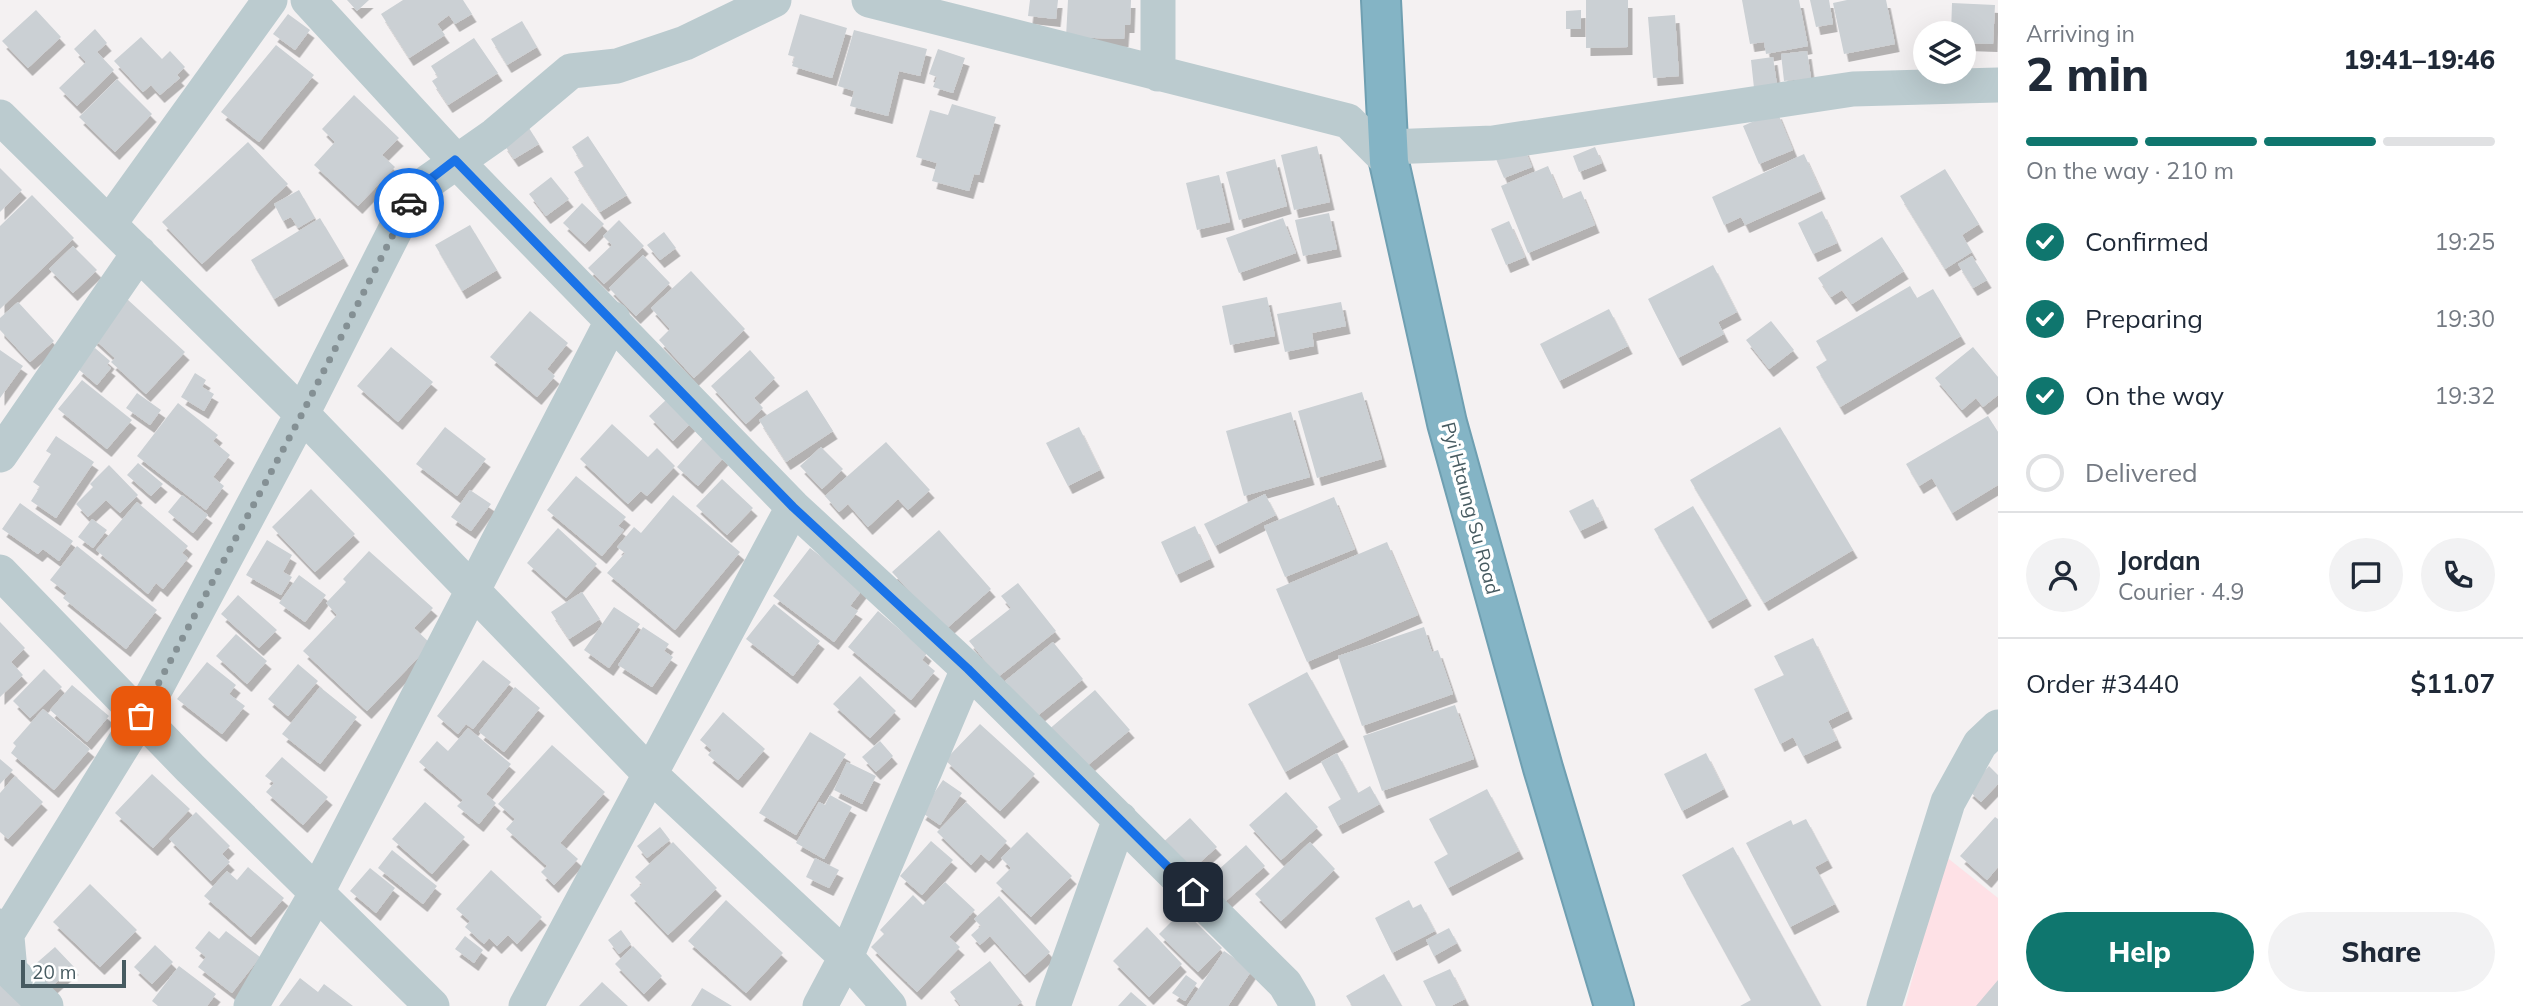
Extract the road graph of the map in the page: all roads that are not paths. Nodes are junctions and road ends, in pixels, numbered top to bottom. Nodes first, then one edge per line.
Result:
1 (270, 0) edge
2 (308, 0) edge
3 (774, 0) edge
4 (869, 0) edge
5 (1158, 0) edge
6 (1381, 0) edge
7 (1158, 74) junction
8 (1998, 85) edge
9 (0, 117) edge
10 (1388, 154) junction
11 (455, 160) junction
12 (109, 224) junction
13 (139, 253) junction
14 (613, 319) junction
15 (302, 414) junction
16 (0, 456) edge
17 (793, 507) junction
18 (0, 572) edge
19 (471, 592) junction
20 (968, 669) junction
21 (141, 716) junction
22 (1998, 727) edge
23 (651, 775) junction
24 (1120, 819) junction
25 (316, 894) junction
26 (2, 936) edge
27 (846, 957) junction
28 (46, 1006) edge
29 (251, 1006) edge
30 (432, 1006) edge
31 (526, 1006) edge
32 (820, 1006) edge
33 (889, 1006) edge
34 (1053, 1006) edge
35 (1298, 1006) edge
36 (1615, 1006) edge
37 (1884, 1006) edge

1 - 12 street
2 - 11 street
3 - 11 street
4 - 7 street
5 - 7 street
6 - 10 highway, Pyi Htaung Su Road
7 - 10 street
8 - 10 street
9 - 12 street
10 - 36 highway, Pyi Htaung Su Road
11 - 14 street
11 - 15 street
12 - 13 street
13 - 15 street
13 - 16 street
14 - 17 street
14 - 19 street
15 - 19 street
15 - 21 street
17 - 20 street
17 - 23 street
18 - 21 street
19 - 23 street
19 - 25 street
20 - 24 street
20 - 27 street
21 - 25 street
21 - 26 street
22 - 37 street
23 - 27 street
23 - 31 street
24 - 34 street
24 - 35 street
25 - 29 street
25 - 30 street
26 - 28 street
27 - 32 street
27 - 33 street

